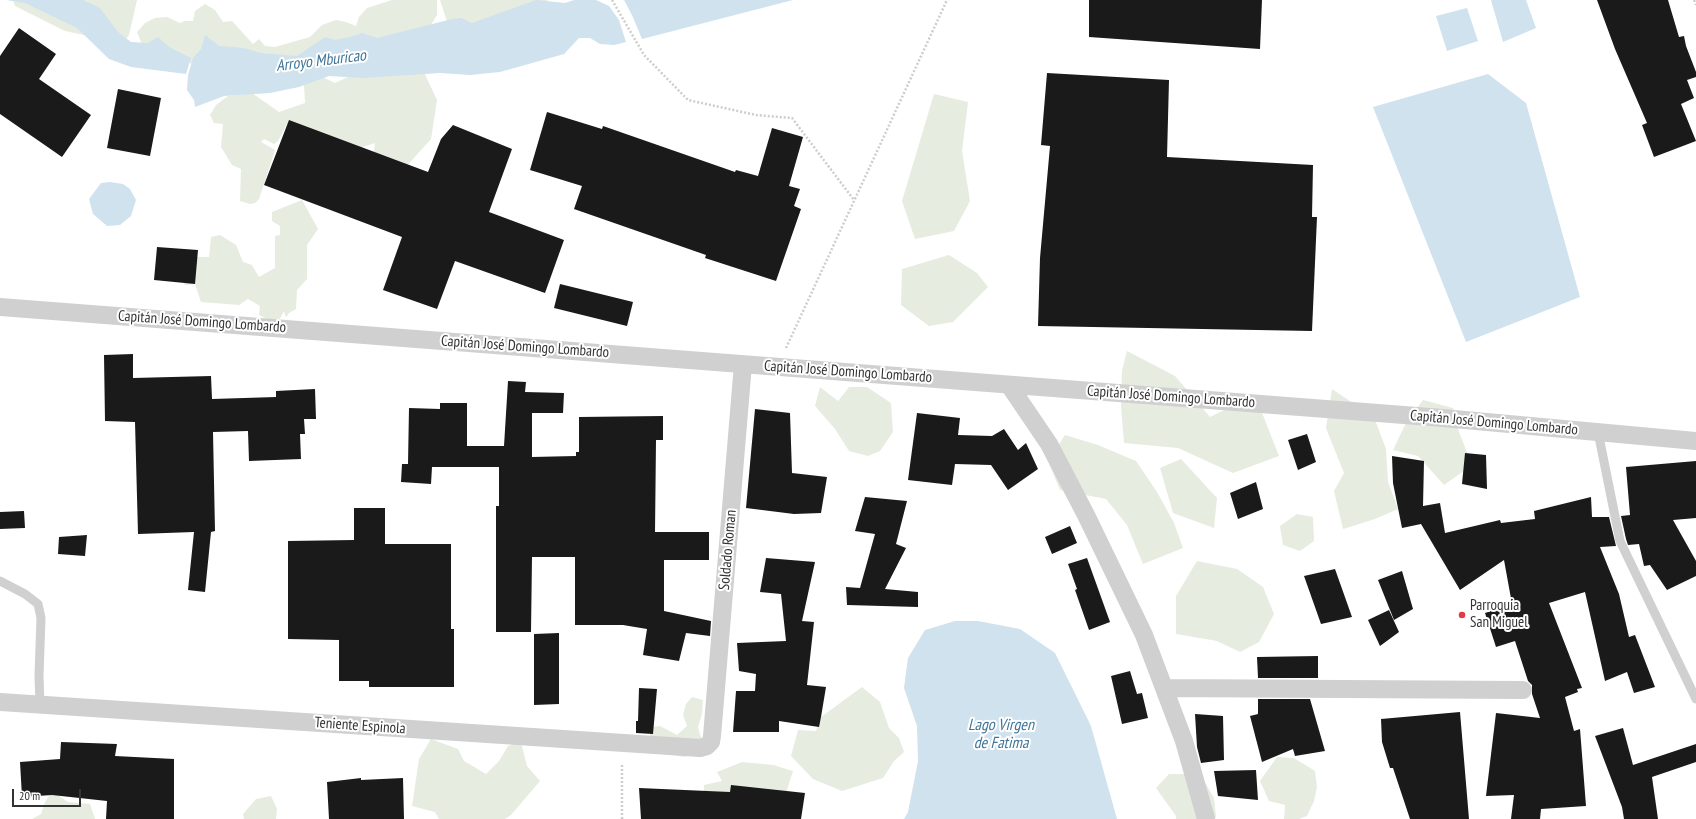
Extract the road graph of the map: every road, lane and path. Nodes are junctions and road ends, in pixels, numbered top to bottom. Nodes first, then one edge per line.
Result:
1 (612, 0) edge
2 (947, 0) edge
3 (1694, 0) edge
4 (1696, 4) edge
5 (854, 200) junction
6 (0, 307) edge
7 (743, 364) junction
8 (777, 367) junction
9 (1009, 384) junction
10 (1598, 432) junction
11 (1696, 440) edge
12 (0, 581) edge
13 (1164, 688) junction
14 (1523, 690) dead end
15 (1696, 699) edge
16 (0, 702) edge
17 (40, 705) junction
18 (712, 736) joint
19 (622, 743) junction
20 (622, 819) edge
21 (1206, 819) edge

1 - 5 path
2 - 5 path
3 - 4 path
5 - 8 path
6 - 7 street, Capitán José Domingo Lombardo
7 - 8 street, Capitán José Domingo Lombardo
7 - 18 street, Soldado Roman
8 - 9 street, Capitán José Domingo Lombardo
9 - 10 street, Capitán José Domingo Lombardo
9 - 13 street
10 - 11 street, Capitán José Domingo Lombardo
10 - 15 lane
12 - 17 lane
13 - 14 street
13 - 21 street
16 - 17 street, Teniente Espinola
17 - 19 street, Teniente Espinola
18 - 19 street, Teniente Espinola
19 - 20 path

